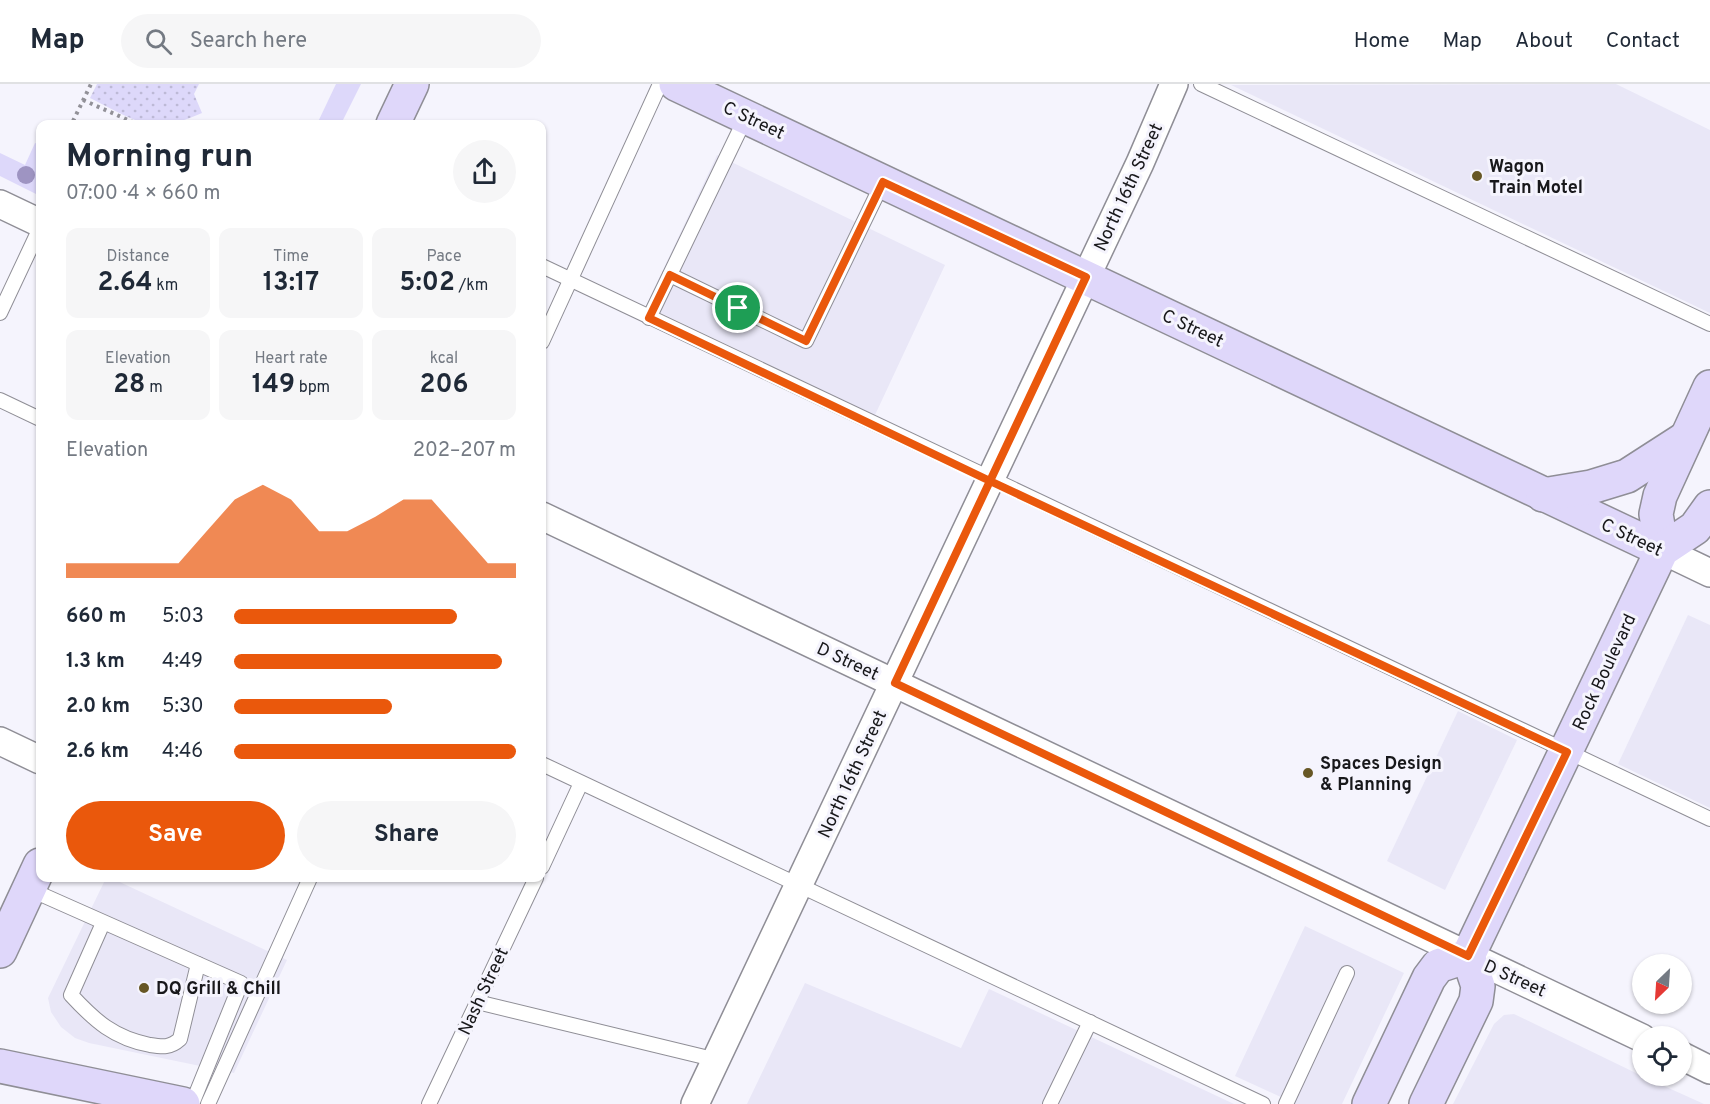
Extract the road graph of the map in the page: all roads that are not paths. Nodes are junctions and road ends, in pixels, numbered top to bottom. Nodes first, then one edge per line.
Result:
1 (412, 84) edge
2 (660, 84) edge
3 (676, 84) edge
4 (1174, 84) edge
5 (1201, 84) edge
6 (746, 117) junction
7 (395, 120) edge
8 (883, 182) junction
9 (0, 204) edge
10 (36, 223) edge
11 (36, 234) edge
12 (546, 268) edge
13 (670, 275) junction
14 (1086, 277) junction
15 (571, 280) junction
16 (0, 313) edge
17 (649, 318) junction
18 (1710, 324) edge
19 (546, 333) edge
20 (1710, 387) edge
21 (0, 400) edge
22 (36, 417) edge
23 (1686, 438) junction
24 (990, 481) junction
25 (1544, 495) junction
26 (1710, 507) edge
27 (546, 518) edge
28 (1662, 550) junction
29 (1710, 573) edge
30 (895, 683) junction
31 (0, 741) edge
32 (1567, 752) junction
33 (36, 758) edge
34 (546, 766) edge
35 (581, 783) junction
36 (1710, 819) edge
37 (546, 858) edge
38 (35, 877) edge
39 (42, 882) edge
40 (308, 882) edge
41 (534, 882) edge
42 (799, 886) junction
43 (103, 924) junction
44 (0, 951) edge
45 (1468, 956) junction
46 (198, 964) junction
47 (1347, 973) dead end
48 (477, 1002) junction
49 (1090, 1022) junction
50 (1632, 1033) edge
51 (717, 1060) junction
52 (1692, 1061) edge
53 (0, 1066) edge
54 (1710, 1070) edge
55 (183, 1104) edge
56 (192, 1104) edge
57 (208, 1104) edge
58 (429, 1104) edge
59 (695, 1104) edge
60 (1050, 1104) edge
61 (1263, 1104) edge
62 (1286, 1104) edge
63 (1369, 1104) edge
64 (1426, 1104) edge

1 - 7 main road
2 - 15 lane
3 - 6 main road, C Street
4 - 14 street, North 16th Street
5 - 18 lane
6 - 8 main road, C Street
6 - 13 lane
8 - 13 lane
8 - 14 main road, C Street
9 - 10 street
11 - 16 lane
12 - 15 lane
13 - 17 lane
14 - 24 street, North 16th Street
14 - 25 main road, C Street
15 - 17 lane
15 - 19 lane
17 - 24 lane
20 - 23 main road
21 - 22 lane
23 - 25 main road
23 - 28 main road
24 - 30 street, North 16th Street
24 - 32 lane
25 - 28 main road, C Street
26 - 28 main road
27 - 30 street, D Street
28 - 29 street, C Street
28 - 32 main road, Rock Boulevard
30 - 42 street, North 16th Street
30 - 45 street, D Street
31 - 33 street
32 - 36 lane
32 - 45 main road, Rock Boulevard
34 - 35 lane
35 - 37 lane
35 - 42 lane
38 - 44 main road
39 - 43 lane
40 - 57 lane
41 - 48 lane, Nash Street
42 - 49 lane
42 - 51 street, North 16th Street
43 - 46 lane
43 - 46 lane
45 - 50 street, D Street
45 - 63 main road
45 - 64 main road
46 - 56 lane
47 - 62 lane
48 - 51 lane
48 - 58 lane, Nash Street
49 - 60 lane
49 - 61 lane
51 - 59 street, North 16th Street
52 - 54 street
53 - 55 main road

